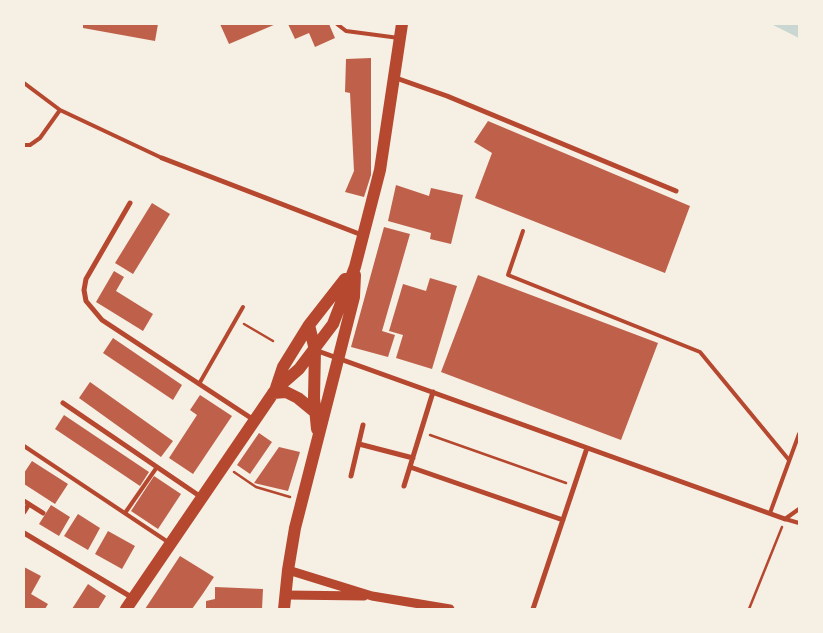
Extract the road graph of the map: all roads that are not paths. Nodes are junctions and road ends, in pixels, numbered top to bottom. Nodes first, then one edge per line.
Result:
1 (337, 24) edge
2 (402, 24) edge
3 (401, 38) junction
4 (395, 78) junction
5 (24, 83) edge
6 (60, 110) junction
7 (24, 145) edge
8 (162, 158) joint
9 (676, 191) dead end
10 (130, 203) dead end
11 (524, 231) dead end
12 (364, 236) junction
13 (355, 267) junction
14 (243, 307) dead end
15 (309, 325) junction
16 (315, 350) junction
17 (337, 358) junction
18 (200, 384) junction
19 (275, 391) junction
20 (434, 392) junction
21 (63, 403) dead end
22 (314, 412) junction
23 (254, 420) junction
24 (363, 426) dead end
25 (799, 434) edge
26 (318, 436) junction
27 (359, 444) junction
28 (24, 446) edge
29 (587, 448) junction
30 (413, 458) junction
31 (789, 460) junction
32 (157, 467) junction
33 (410, 467) junction
34 (350, 476) dead end
35 (404, 486) dead end
36 (201, 497) junction
37 (26, 503) edge
38 (799, 509) edge
39 (24, 512) edge
40 (43, 513) dead end
41 (125, 513) junction
42 (770, 513) junction
43 (785, 519) junction
44 (563, 520) junction
45 (799, 523) edge
46 (24, 532) edge
47 (171, 544) junction
48 (288, 570) junction
49 (286, 595) junction
50 (372, 596) junction
51 (133, 598) junction
52 (126, 609) edge
53 (284, 609) edge
54 (450, 609) edge
55 (533, 609) edge

1 - 3 lane
2 - 3 main road
3 - 4 main road
4 - 9 street
4 - 12 main road
5 - 6 lane
6 - 7 lane
6 - 8 lane
8 - 12 street
10 - 18 street
11 - 31 lane
12 - 13 main road
13 - 15 main road
13 - 16 main road
13 - 17 main road
14 - 18 lane
15 - 16 main road
15 - 19 main road
16 - 17 street
16 - 19 main road
16 - 22 main road
17 - 20 street
17 - 26 main road
18 - 23 street
19 - 22 main road
19 - 23 main road
20 - 29 street
20 - 30 street
21 - 32 street
22 - 26 main road
23 - 36 main road
24 - 27 street
25 - 31 lane
26 - 48 main road
27 - 30 street
27 - 34 street
28 - 41 lane
29 - 42 street
29 - 44 street
30 - 33 street
31 - 42 lane
32 - 36 street
32 - 41 lane
33 - 35 street
33 - 44 street
36 - 47 main road
37 - 39 street
37 - 40 street
38 - 43 lane
41 - 47 lane
42 - 43 street
43 - 45 lane
44 - 55 street
46 - 51 street
47 - 51 main road
48 - 49 main road
48 - 50 street
49 - 50 street
49 - 53 main road
50 - 54 street
51 - 52 main road

